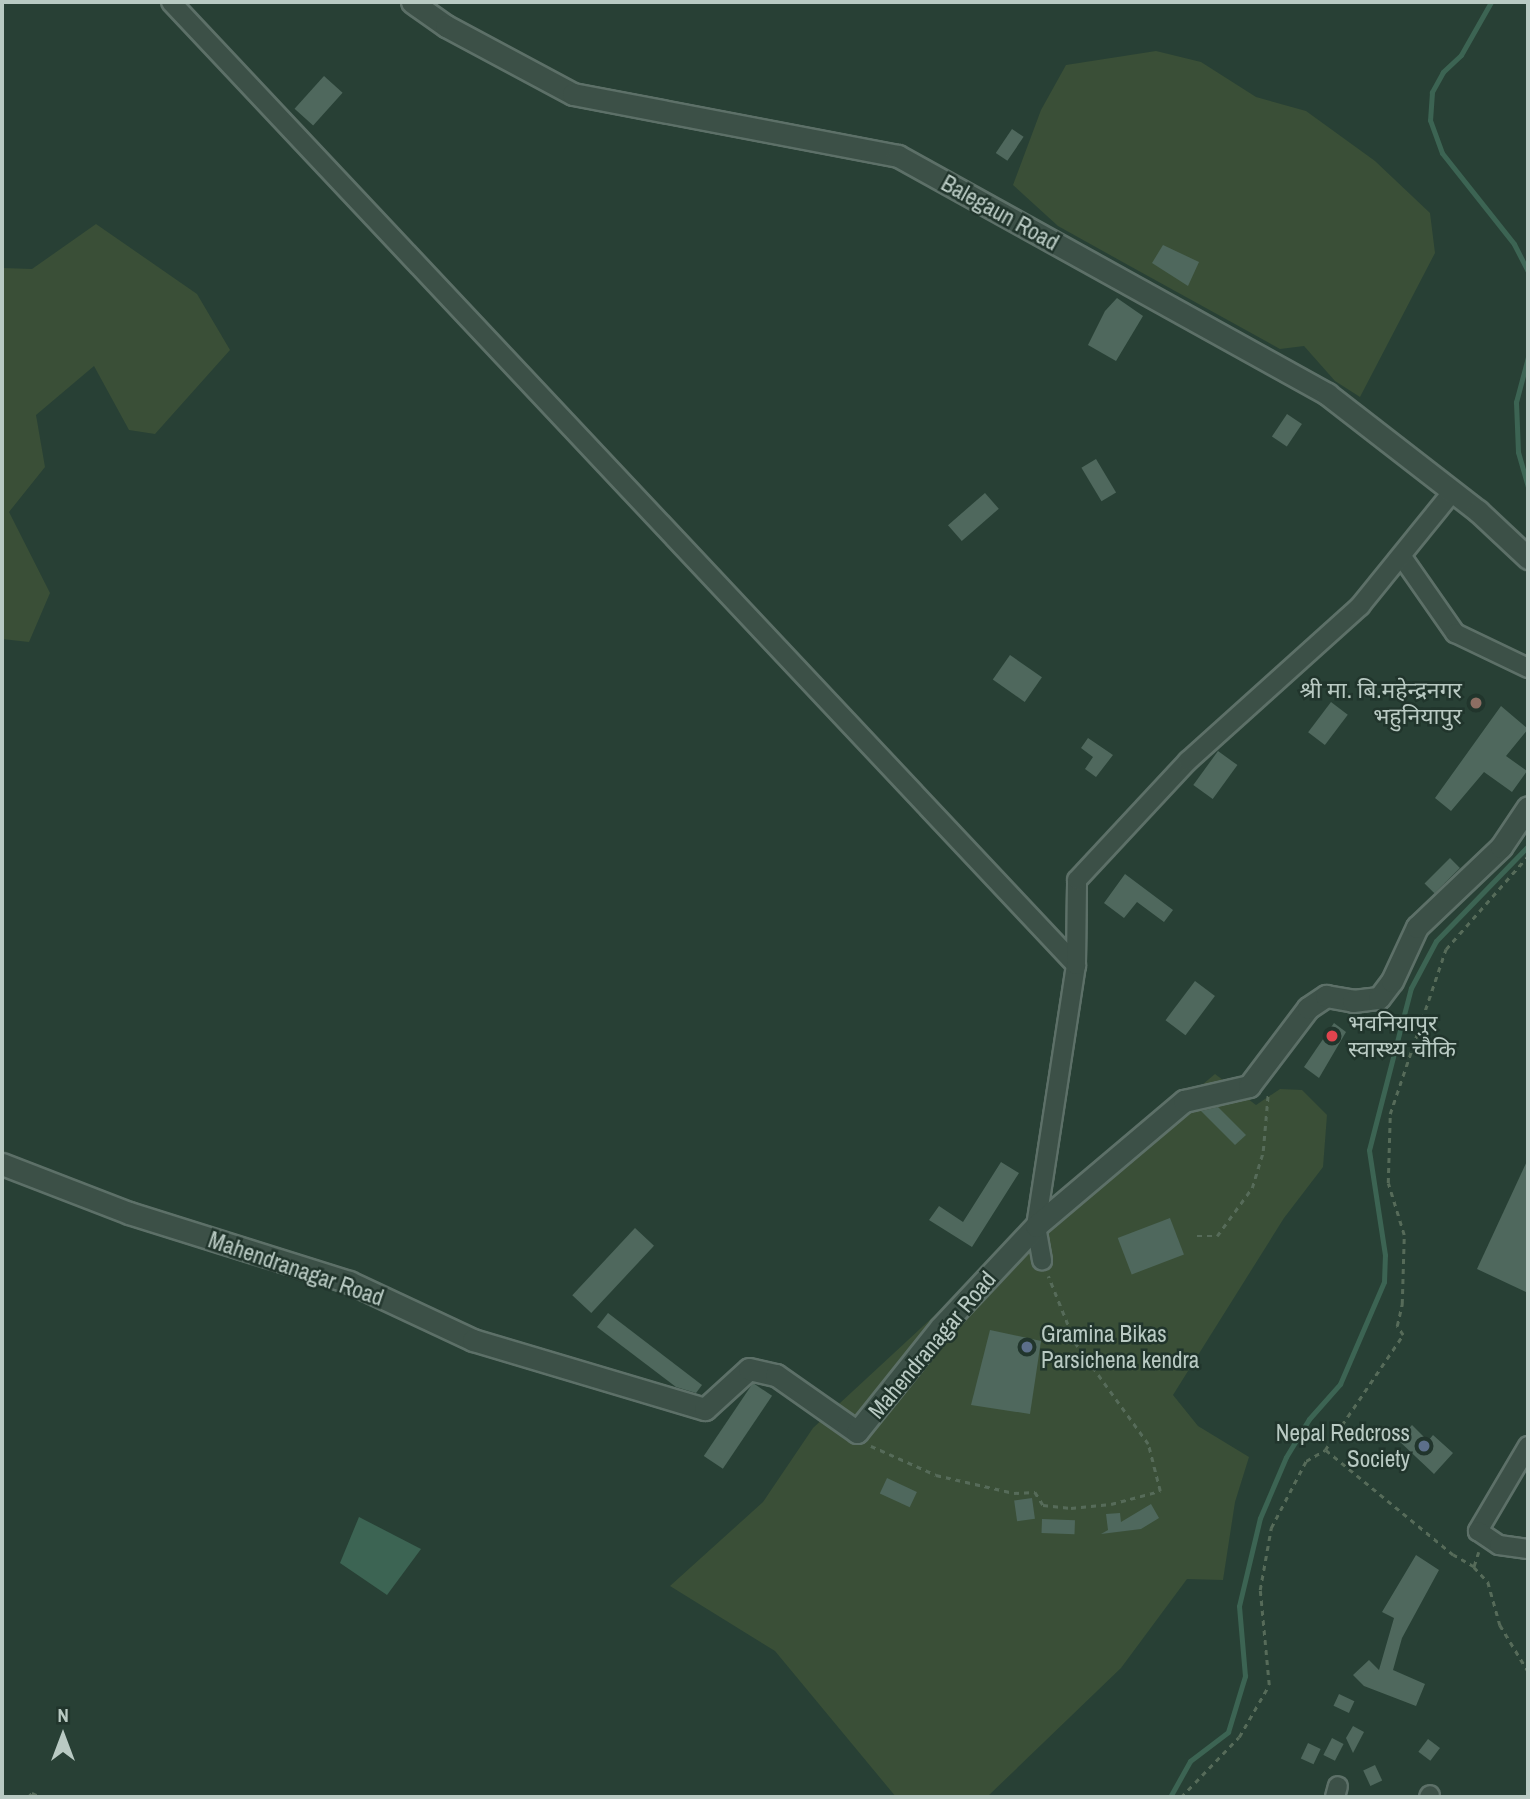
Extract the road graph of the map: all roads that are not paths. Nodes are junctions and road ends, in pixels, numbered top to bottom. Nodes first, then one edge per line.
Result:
1 (171, 2) edge
2 (412, 2) edge
3 (1453, 491) junction
4 (1402, 557) junction
5 (1528, 558) edge
6 (1528, 668) edge
7 (1528, 807) edge
8 (1076, 965) junction
9 (2, 1164) edge
10 (1036, 1226) junction
11 (1042, 1260) road end
12 (1528, 1446) edge
13 (1528, 1549) edge

1 - 8 street
2 - 3 street, Balegaun Road
3 - 4 street
3 - 5 street, Balegaun Road
4 - 6 street
4 - 8 street
7 - 10 street, Mahendranagar Road
8 - 10 street
9 - 10 street, Mahendranagar Road
10 - 11 street
12 - 13 street

